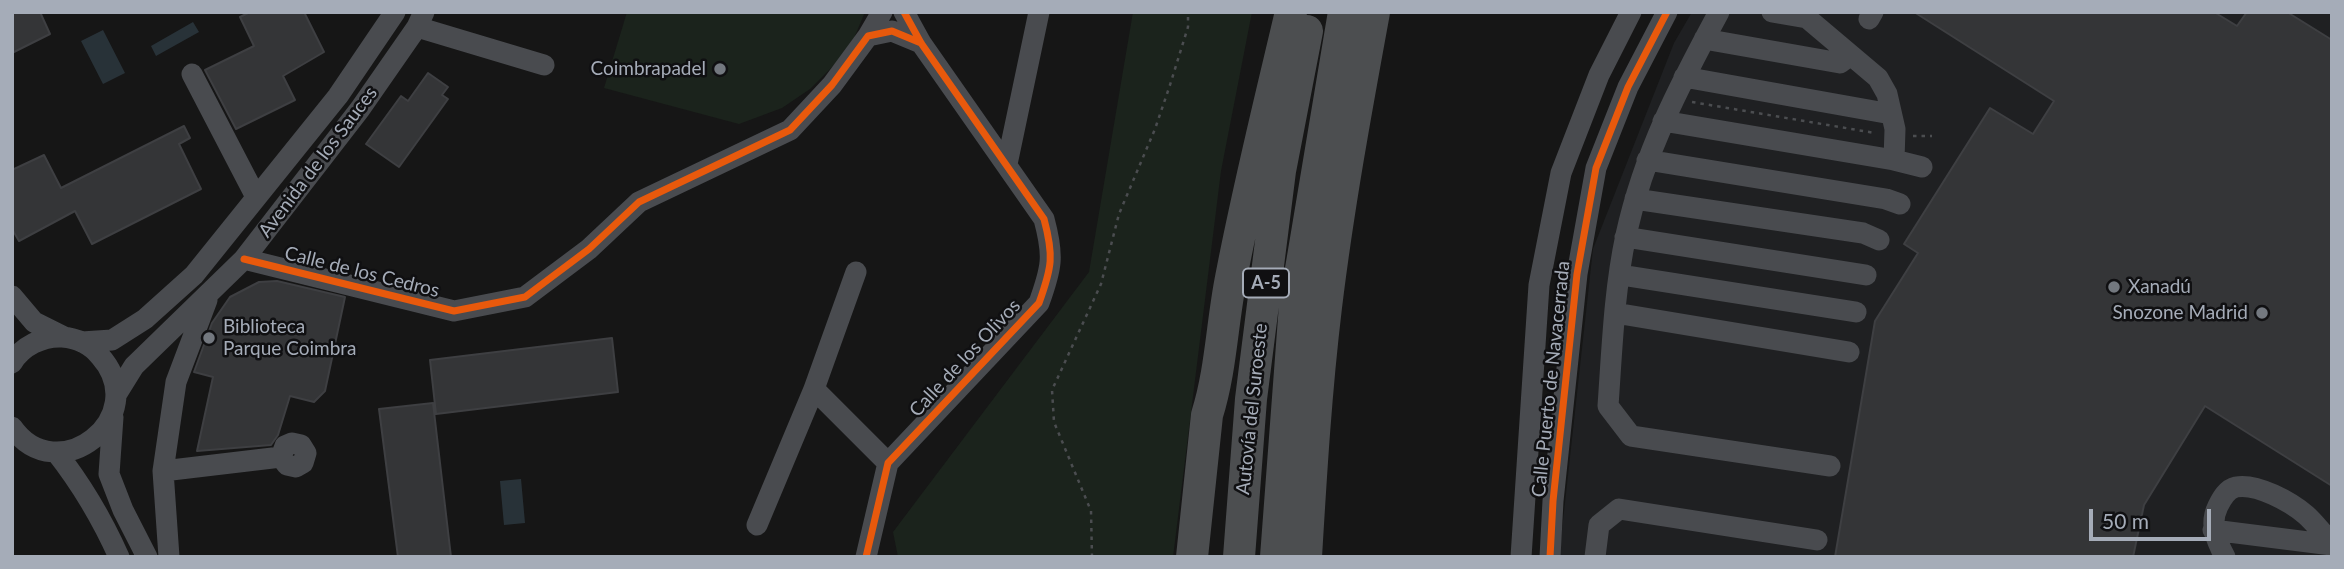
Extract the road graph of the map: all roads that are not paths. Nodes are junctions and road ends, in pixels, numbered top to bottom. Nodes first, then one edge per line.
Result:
1 (395, 12) edge
2 (882, 12) edge
3 (904, 12) edge
4 (1039, 12) edge
5 (1272, 12) edge
6 (1290, 12) edge
7 (1311, 12) edge
8 (1344, 12) edge
9 (1374, 12) edge
10 (1631, 12) edge
11 (1667, 12) edge
12 (1718, 12) edge
13 (1772, 12) edge
14 (421, 19) edge
15 (868, 36) junction
16 (1704, 39) junction
17 (921, 43) junction
18 (1852, 55) junction
19 (544, 65) dead end
20 (192, 74) dead end
21 (1684, 77) junction
22 (1891, 114) junction
23 (1663, 121) junction
24 (1647, 160) junction
25 (1894, 160) junction
26 (1007, 164) junction
27 (1922, 167) dead end
28 (256, 197) junction
29 (1635, 199) junction
30 (1900, 204) dead end
31 (1626, 237) junction
32 (1879, 240) dead end
33 (244, 259) junction
34 (856, 272) dead end
35 (1621, 275) junction
36 (1866, 275) dead end
37 (211, 291) junction
38 (12, 296) edge
39 (1856, 312) dead end
40 (1615, 313) junction
41 (73, 340) junction
42 (1849, 352) dead end
43 (12, 363) edge
44 (814, 389) junction
45 (115, 405) junction
46 (1207, 415) junction
47 (17, 435) edge
48 (56, 452) junction
49 (281, 457) dead end
50 (888, 463) junction
51 (1830, 466) dead end
52 (163, 471) junction
53 (757, 525) dead end
54 (2213, 530) junction
55 (1817, 540) dead end
56 (2332, 544) edge
57 (119, 557) edge
58 (147, 557) edge
59 (169, 557) edge
60 (866, 557) edge
61 (1192, 557) edge
62 (1239, 557) edge
63 (1276, 557) edge
64 (1306, 557) edge
65 (1521, 557) edge
66 (1550, 557) edge
67 (1595, 557) edge
68 (2225, 557) edge

1 - 28 street, Avenida de los Sauces
2 - 15 street, Calle de los Cedros
3 - 17 street, Calle de los Olivos
4 - 26 street
5 - 46 highway
6 - 46 highway
7 - 62 highway, Autovía del Suroeste / A-5
8 - 63 highway, Autovía del Suroeste / A-5
9 - 64 highway
10 - 65 street, Calle Puerto de Navacerrada
11 - 66 street, Calle Puerto de Navacerrada
12 - 16 street
13 - 18 street
14 - 19 street
14 - 33 street, Avenida de los Sauces
15 - 17 street
15 - 33 street, Calle de los Cedros
16 - 18 street
16 - 21 street
17 - 26 street, Calle de los Olivos
18 - 22 street
20 - 28 street
21 - 22 street
21 - 23 street
22 - 25 street
23 - 24 street
23 - 25 street
24 - 29 street
24 - 30 street
25 - 27 street
26 - 50 street, Calle de los Olivos
28 - 41 street, Avenida de los Sauces
29 - 31 street
29 - 32 street
31 - 35 street
31 - 36 street
33 - 37 street, Avenida de los Sauces
34 - 44 street
35 - 39 street
35 - 40 street
37 - 45 street, Avenida de los Sauces
37 - 52 street
38 - 41 street
40 - 42 street
40 - 51 street
41 - 43 street, Avenida de los Sauces
41 - 45 street
44 - 50 street
44 - 53 street
45 - 48 street, Avenida de los Sauces
45 - 58 street
46 - 61 highway
47 - 48 street
48 - 57 street
49 - 52 street
50 - 60 street
52 - 59 street
54 - 56 street
54 - 56 street
54 - 68 street
55 - 67 street

